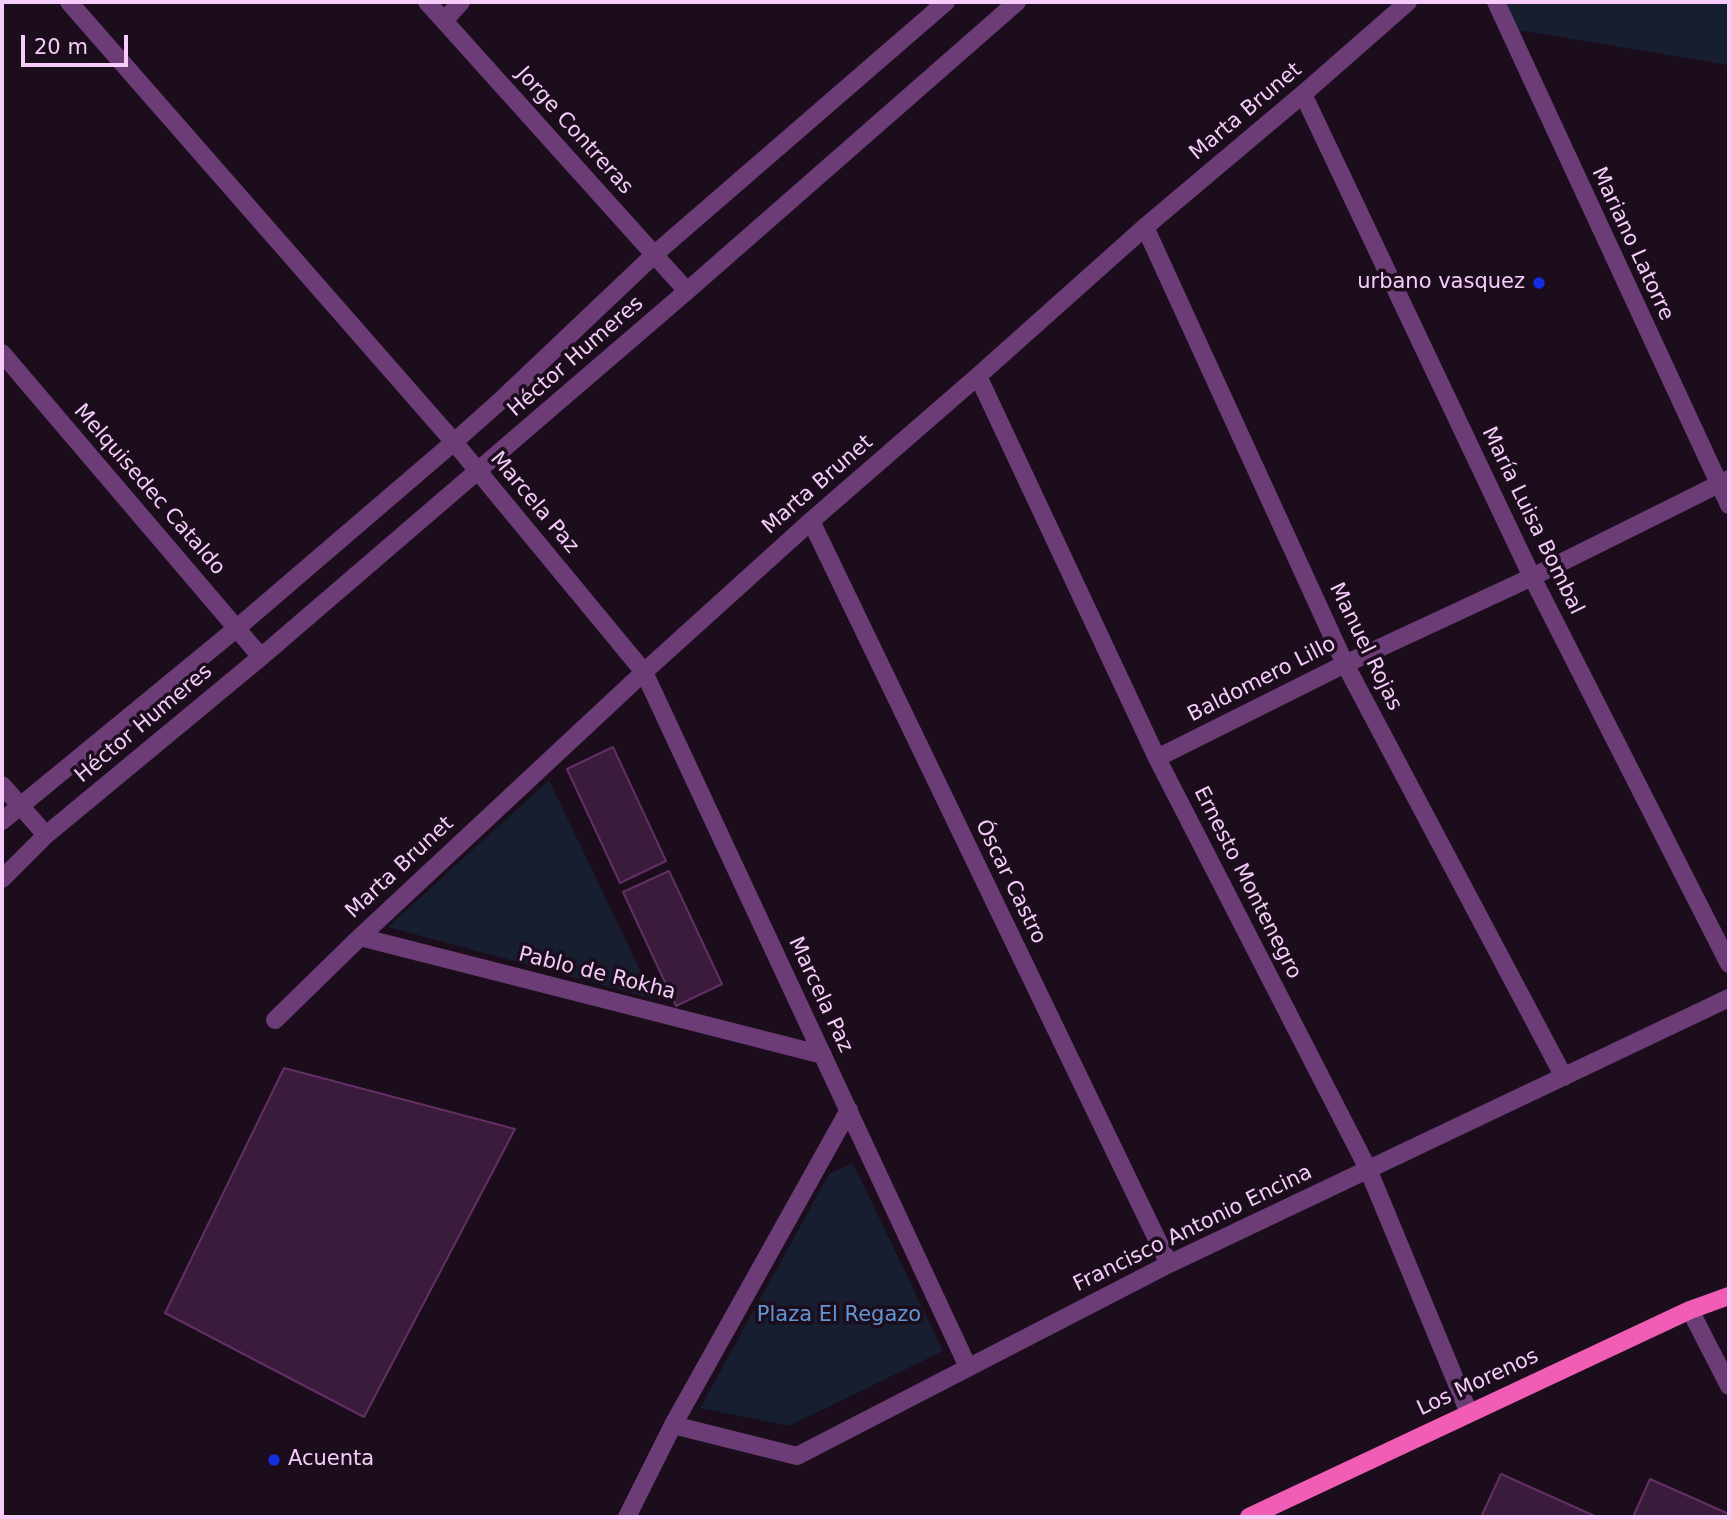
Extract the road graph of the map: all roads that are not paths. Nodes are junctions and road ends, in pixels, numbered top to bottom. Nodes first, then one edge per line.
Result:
1 (69, 2) edge
2 (427, 2) edge
3 (461, 2) edge
4 (946, 2) edge
5 (1017, 2) edge
6 (1408, 2) edge
7 (1496, 2) edge
8 (444, 21) junction
9 (1303, 94) junction
10 (1145, 227) junction
11 (656, 253) junction
12 (687, 291) junction
13 (2, 353) edge
14 (978, 376) junction
15 (454, 442) junction
16 (478, 470) junction
17 (1724, 482) edge
18 (1729, 505) edge
19 (811, 521) junction
20 (1532, 576) junction
21 (237, 628) junction
22 (261, 657) junction
23 (1345, 664) junction
24 (644, 672) junction
25 (1157, 758) junction
26 (2, 785) edge
27 (19, 806) junction
28 (2, 821) edge
29 (46, 835) junction
30 (2, 880) edge
31 (360, 937) junction
32 (1729, 964) edge
33 (1729, 999) edge
34 (275, 1020) dead end
35 (823, 1055) junction
36 (1564, 1077) junction
37 (849, 1110) junction
38 (1368, 1169) junction
39 (1169, 1264) junction
40 (1729, 1296) edge
41 (1690, 1310) junction
42 (968, 1367) junction
43 (1729, 1387) edge
44 (1469, 1413) junction
45 (673, 1425) junction
46 (627, 1517) edge
47 (1249, 1517) edge

1 - 15 street, Marcela Paz
2 - 8 street, Jorge Contreras
3 - 8 street
4 - 11 street, Héctor Humeres
5 - 12 street, Héctor Humeres
6 - 9 street, Marta Brunet
7 - 17 street, Mariano Latorre
8 - 11 street, Jorge Contreras
9 - 10 street, Marta Brunet
9 - 20 street, María Luisa Bombal
10 - 14 street, Marta Brunet
10 - 23 street, Manuel Rojas
11 - 12 street, Jorge Contreras
11 - 15 street, Héctor Humeres
12 - 16 street, Héctor Humeres
13 - 21 street, Melquisedec Cataldo
14 - 19 street, Marta Brunet
14 - 25 street, Ernesto Montenegro
15 - 16 street, Marcela Paz
15 - 21 street, Héctor Humeres
16 - 22 street, Héctor Humeres
16 - 24 street, Marcela Paz
17 - 18 street, Mariano Latorre
17 - 20 street, Baldomero Lillo
19 - 24 street, Marta Brunet
19 - 39 street, Óscar Castro
20 - 23 street, Baldomero Lillo
20 - 32 street, María Luisa Bombal
21 - 22 street, Melquisedec Cataldo
21 - 27 street, Héctor Humeres
22 - 29 street, Héctor Humeres
23 - 25 street, Baldomero Lillo
23 - 36 street, Manuel Rojas
24 - 31 street, Marta Brunet
24 - 35 street, Marcela Paz
25 - 38 street, Ernesto Montenegro
26 - 27 street
27 - 28 street, Héctor Humeres
27 - 29 street
29 - 30 street, Héctor Humeres
31 - 34 street, Marta Brunet
31 - 35 street, Pablo de Rokha
33 - 36 street, Francisco Antonio Encina
35 - 37 street, Marcela Paz
36 - 38 street, Francisco Antonio Encina
37 - 42 street, Marcela Paz
37 - 45 street
38 - 39 street, Francisco Antonio Encina
38 - 44 street, Ernesto Montenegro
39 - 42 street, Francisco Antonio Encina
40 - 41 main road, Los Morenos
41 - 43 street
41 - 44 main road, Los Morenos
42 - 45 street, Francisco Antonio Encina
44 - 47 main road, Los Morenos
45 - 46 street

